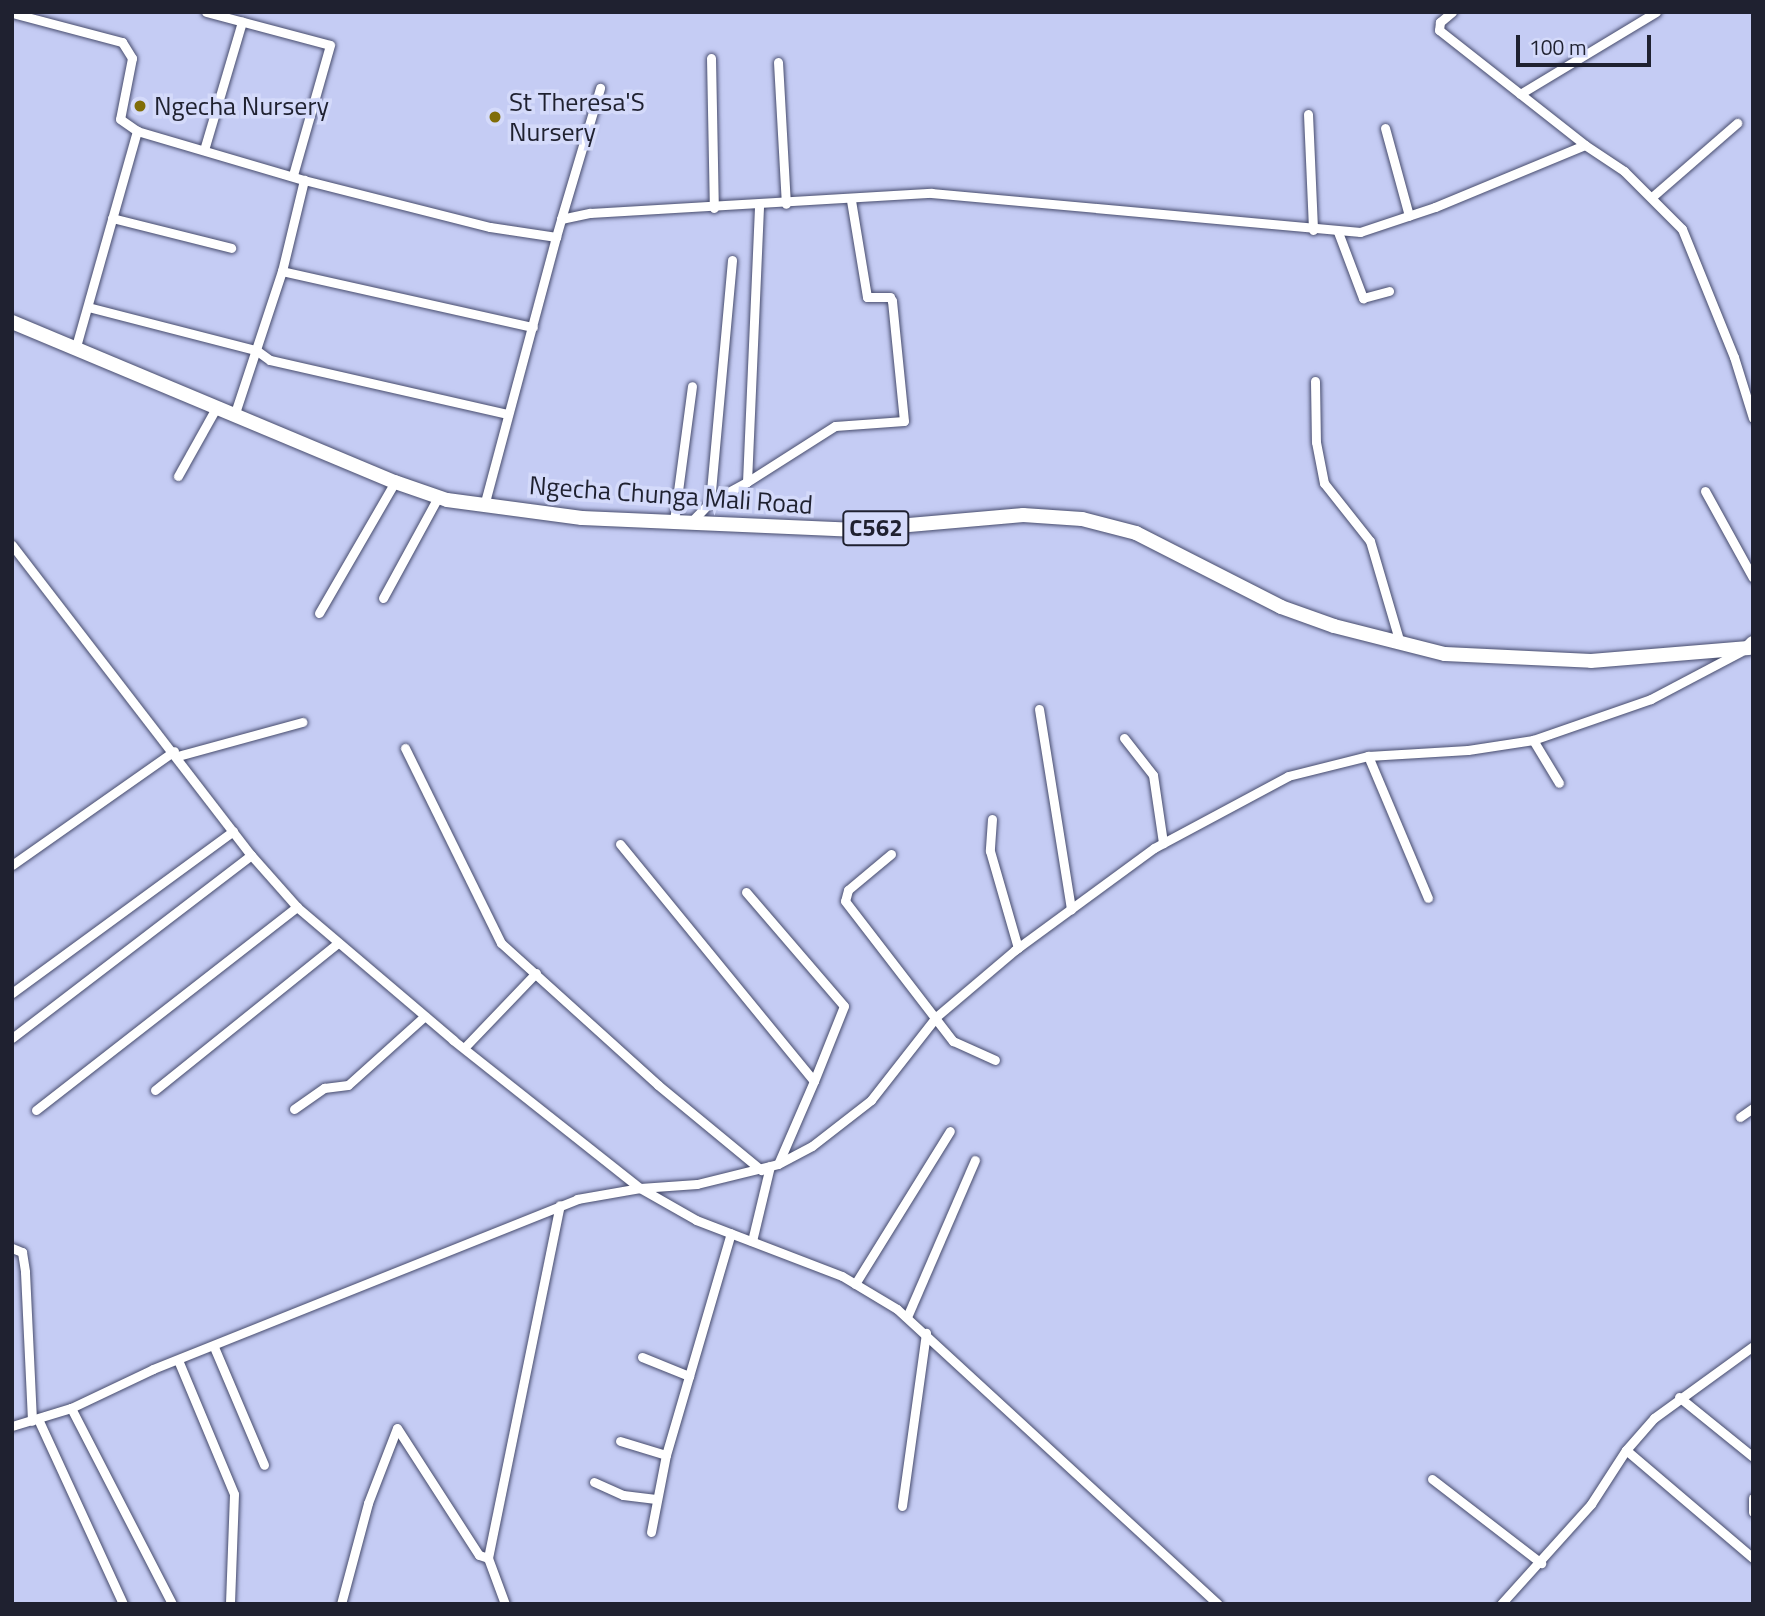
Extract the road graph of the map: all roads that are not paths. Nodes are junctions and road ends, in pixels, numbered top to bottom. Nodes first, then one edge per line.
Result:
1 (206, 12) edge
2 (1452, 12) edge
3 (1656, 12) edge
4 (12, 13) edge
5 (242, 22) junction
6 (710, 58) dead end
7 (778, 62) dead end
8 (600, 88) dead end
9 (1520, 94) junction
10 (1308, 114) dead end
11 (1737, 123) dead end
12 (1385, 128) dead end
13 (137, 131) junction
14 (1585, 145) junction
15 (204, 150) junction
16 (293, 176) junction
17 (304, 180) junction
18 (1652, 197) junction
19 (851, 200) junction
20 (786, 204) junction
21 (759, 206) junction
22 (714, 208) junction
23 (1409, 216) junction
24 (112, 218) junction
25 (561, 219) junction
26 (1313, 230) junction
27 (1338, 232) junction
28 (556, 237) junction
29 (230, 248) dead end
30 (732, 260) dead end
31 (282, 271) junction
32 (1388, 291) dead end
33 (88, 307) junction
34 (12, 322) edge
35 (533, 327) junction
36 (75, 350) junction
37 (256, 350) junction
38 (1315, 381) dead end
39 (692, 386) dead end
40 (216, 408) junction
41 (508, 414) junction
42 (234, 416) junction
43 (1753, 418) edge
44 (178, 476) dead end
45 (395, 482) junction
46 (747, 482) junction
47 (1705, 491) dead end
48 (438, 497) junction
49 (710, 502) junction
50 (484, 505) junction
51 (674, 521) junction
52 (691, 522) junction
53 (12, 545) edge
54 (1753, 578) edge
55 (383, 598) dead end
56 (319, 613) dead end
57 (1400, 643) junction
58 (1751, 645) edge
59 (1039, 709) dead end
60 (302, 722) dead end
61 (1124, 738) dead end
62 (1533, 740) junction
63 (405, 748) dead end
64 (176, 753) junction
65 (1368, 756) junction
66 (1559, 783) dead end
67 (992, 819) dead end
68 (233, 831) junction
69 (1163, 843) junction
70 (620, 844) dead end
71 (891, 854) dead end
72 (251, 855) junction
73 (12, 866) edge
74 (746, 892) dead end
75 (1428, 898) dead end
76 (297, 907) junction
77 (1070, 909) junction
78 (338, 943) junction
79 (1018, 948) junction
80 (536, 973) junction
81 (12, 993) edge
82 (425, 1016) junction
83 (936, 1017) junction
84 (12, 1038) edge
85 (464, 1048) junction
86 (995, 1060) dead end
87 (814, 1082) junction
88 (155, 1090) dead end
89 (1753, 1108) edge
90 (294, 1109) dead end
91 (36, 1110) dead end
92 (1741, 1116) dead end
93 (950, 1131) dead end
94 (975, 1160) dead end
95 (770, 1167) junction
96 (640, 1188) junction
97 (560, 1205) junction
98 (730, 1233) junction
99 (752, 1241) junction
100 (12, 1248) edge
101 (855, 1284) junction
102 (907, 1317) junction
103 (926, 1333) junction
104 (1753, 1346) edge
105 (214, 1347) junction
106 (642, 1357) dead end
107 (178, 1360) junction
108 (689, 1376) junction
109 (1679, 1397) junction
110 (71, 1408) junction
111 (35, 1420) junction
112 (12, 1426) edge
113 (620, 1441) dead end
114 (1626, 1450) junction
115 (666, 1455) junction
116 (1753, 1457) edge
117 (264, 1465) dead end
118 (1432, 1479) dead end
119 (594, 1482) dead end
120 (1753, 1498) edge
121 (656, 1499) junction
122 (902, 1506) dead end
123 (1753, 1512) edge
124 (651, 1532) dead end
125 (488, 1558) junction
126 (1753, 1558) edge
127 (1541, 1563) junction
128 (123, 1604) edge
129 (172, 1604) edge
130 (230, 1604) edge
131 (341, 1604) edge
132 (505, 1604) edge
133 (1218, 1604) edge
134 (1501, 1604) edge

1 - 5 street
2 - 9 street
3 - 9 street
4 - 13 street
5 - 15 street
5 - 16 street
6 - 22 street
7 - 20 street
8 - 25 street
9 - 14 street
10 - 26 street
11 - 18 street
12 - 23 street
13 - 15 street
13 - 24 street
14 - 18 street
14 - 23 street
15 - 16 street
16 - 17 street
17 - 28 street
17 - 31 street
18 - 43 street
19 - 20 street
19 - 26 street
19 - 46 street
20 - 21 street
21 - 22 street
21 - 46 street
22 - 25 street
23 - 27 street
24 - 29 street
24 - 33 street
25 - 28 street
26 - 27 street
27 - 32 street
28 - 35 street
30 - 49 street
31 - 35 street
31 - 37 street
33 - 36 street
33 - 37 street
34 - 36 main road, Ngecha Chunga Mali Road / C562
35 - 41 street
36 - 40 main road, Ngecha Chunga Mali Road / C562
37 - 41 street
37 - 42 street
38 - 57 street
39 - 51 street
40 - 42 main road, Ngecha Chunga Mali Road / C562
40 - 44 street
41 - 50 street
42 - 45 main road, Ngecha Chunga Mali Road / C562
45 - 48 main road, Ngecha Chunga Mali Road / C562
45 - 56 street
46 - 49 street
47 - 54 street
48 - 50 main road, Ngecha Chunga Mali Road / C562
48 - 55 street
49 - 52 street
50 - 51 main road, Ngecha Chunga Mali Road / C562
51 - 52 main road, Ngecha Chunga Mali Road / C562
52 - 57 main road, Ngecha Chunga Mali Road / C562
53 - 64 street
57 - 58 main road, Ngecha Chunga Mali Road / C562
58 - 62 street
59 - 77 street
60 - 64 street
61 - 69 street
62 - 65 street
62 - 66 street
63 - 80 street
64 - 68 street
64 - 73 street
65 - 69 street
65 - 75 street
67 - 79 street
68 - 72 street
68 - 81 street
69 - 77 street
70 - 87 street
71 - 83 street
72 - 76 street
72 - 84 street
74 - 87 street
76 - 78 street
76 - 91 street
77 - 79 street
78 - 82 street
78 - 88 street
79 - 83 street
80 - 85 street
80 - 95 street
82 - 85 street
82 - 90 street
83 - 86 street
83 - 95 street
85 - 96 street
87 - 95 street
89 - 92 street
93 - 101 street
94 - 102 street
95 - 96 street
95 - 99 street
96 - 97 street
96 - 98 street
97 - 105 street
97 - 125 street
98 - 99 street
98 - 108 street
99 - 101 street
100 - 111 street
101 - 102 street
102 - 103 street
103 - 122 street
103 - 133 street
104 - 109 street
105 - 107 street
105 - 117 street
106 - 108 street
107 - 110 street
107 - 130 street
108 - 115 street
109 - 114 street
109 - 116 street
110 - 111 street
110 - 129 street
111 - 112 street
111 - 128 street
113 - 115 street
114 - 126 street
114 - 127 street
115 - 121 street
118 - 127 street
119 - 121 street
120 - 123 street
121 - 124 street
125 - 131 street
125 - 132 street
127 - 134 street

